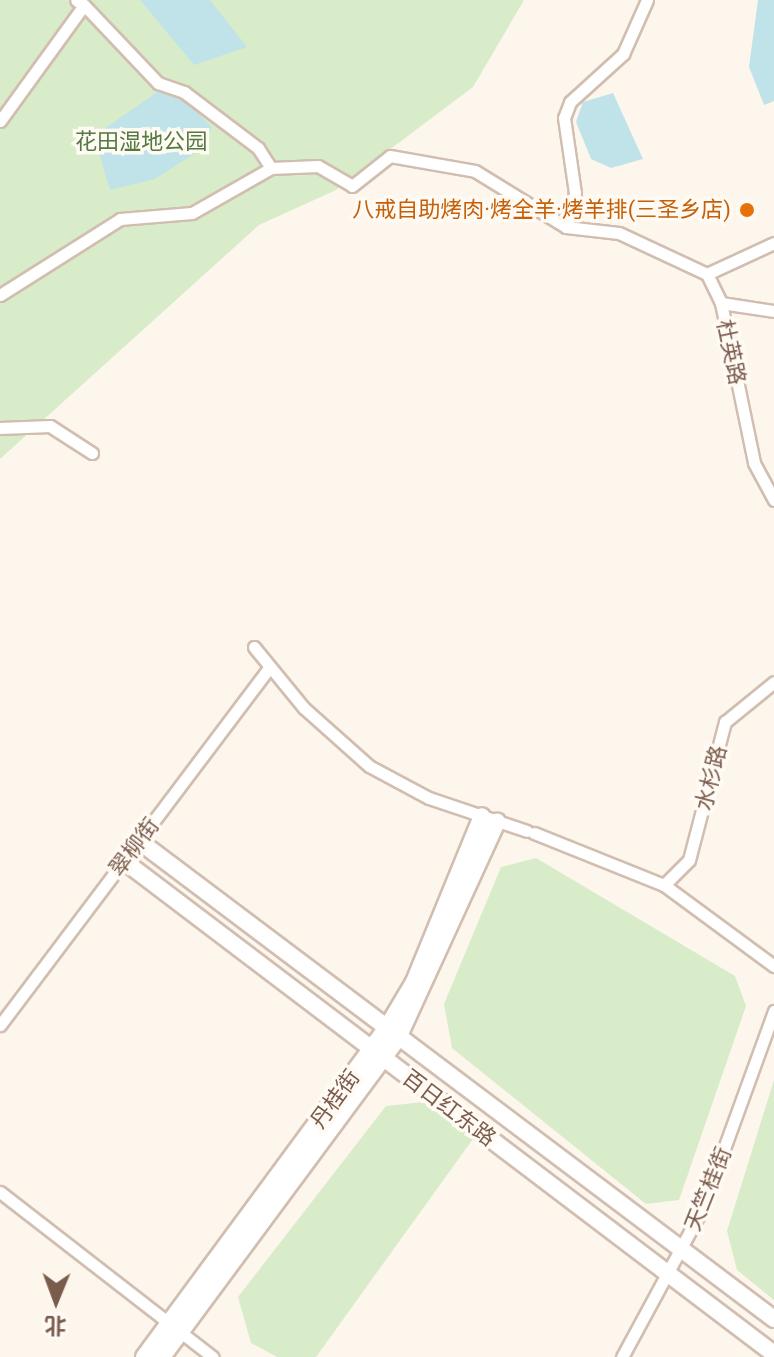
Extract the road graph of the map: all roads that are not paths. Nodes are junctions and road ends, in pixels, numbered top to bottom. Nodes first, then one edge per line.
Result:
1 (647, 0) edge
2 (80, 3) edge
3 (0, 121) edge
4 (271, 168) junction
5 (566, 227) junction
6 (774, 243) edge
7 (707, 274) junction
8 (0, 295) edge
9 (721, 303) junction
10 (774, 311) edge
11 (0, 428) edge
12 (92, 453) dead end
13 (774, 500) edge
14 (254, 647) dead end
15 (268, 669) junction
16 (774, 682) edge
17 (489, 819) junction
18 (139, 841) junction
19 (124, 861) junction
20 (664, 885) junction
21 (774, 966) edge
22 (774, 1011) edge
23 (0, 1025) edge
24 (392, 1034) junction
25 (377, 1054) junction
26 (0, 1192) edge
27 (682, 1250) junction
28 (669, 1275) junction
29 (774, 1319) edge
30 (175, 1328) junction
31 (774, 1354) edge
32 (144, 1357) edge
33 (162, 1357) edge
34 (213, 1357) edge
35 (622, 1357) edge

1 - 5 street
2 - 3 street
2 - 4 street
4 - 5 street
4 - 8 street
5 - 7 street
6 - 7 street
7 - 9 street, 杜英路
9 - 10 street
9 - 13 street, 杜英路
11 - 12 street
14 - 15 street
15 - 17 street
15 - 18 street, 翠柳街
16 - 20 street, 水杉路
17 - 20 street
17 - 24 street, 丹桂街
18 - 19 street, 翠柳街
18 - 24 street, 百日红东路
19 - 23 street, 翠柳街
19 - 25 street, 百日红东路
20 - 21 street
22 - 27 street, 天竺桂街
24 - 25 street, 丹桂街
24 - 27 street, 百日红东路
25 - 28 street, 百日红东路
25 - 30 street, 丹桂街
26 - 30 street
27 - 28 street, 天竺桂街
27 - 29 street, 百日红东路
28 - 31 street, 百日红东路
28 - 35 street, 天竺桂街
30 - 32 street, 丹桂街
30 - 33 street, 丹桂街
30 - 34 street

